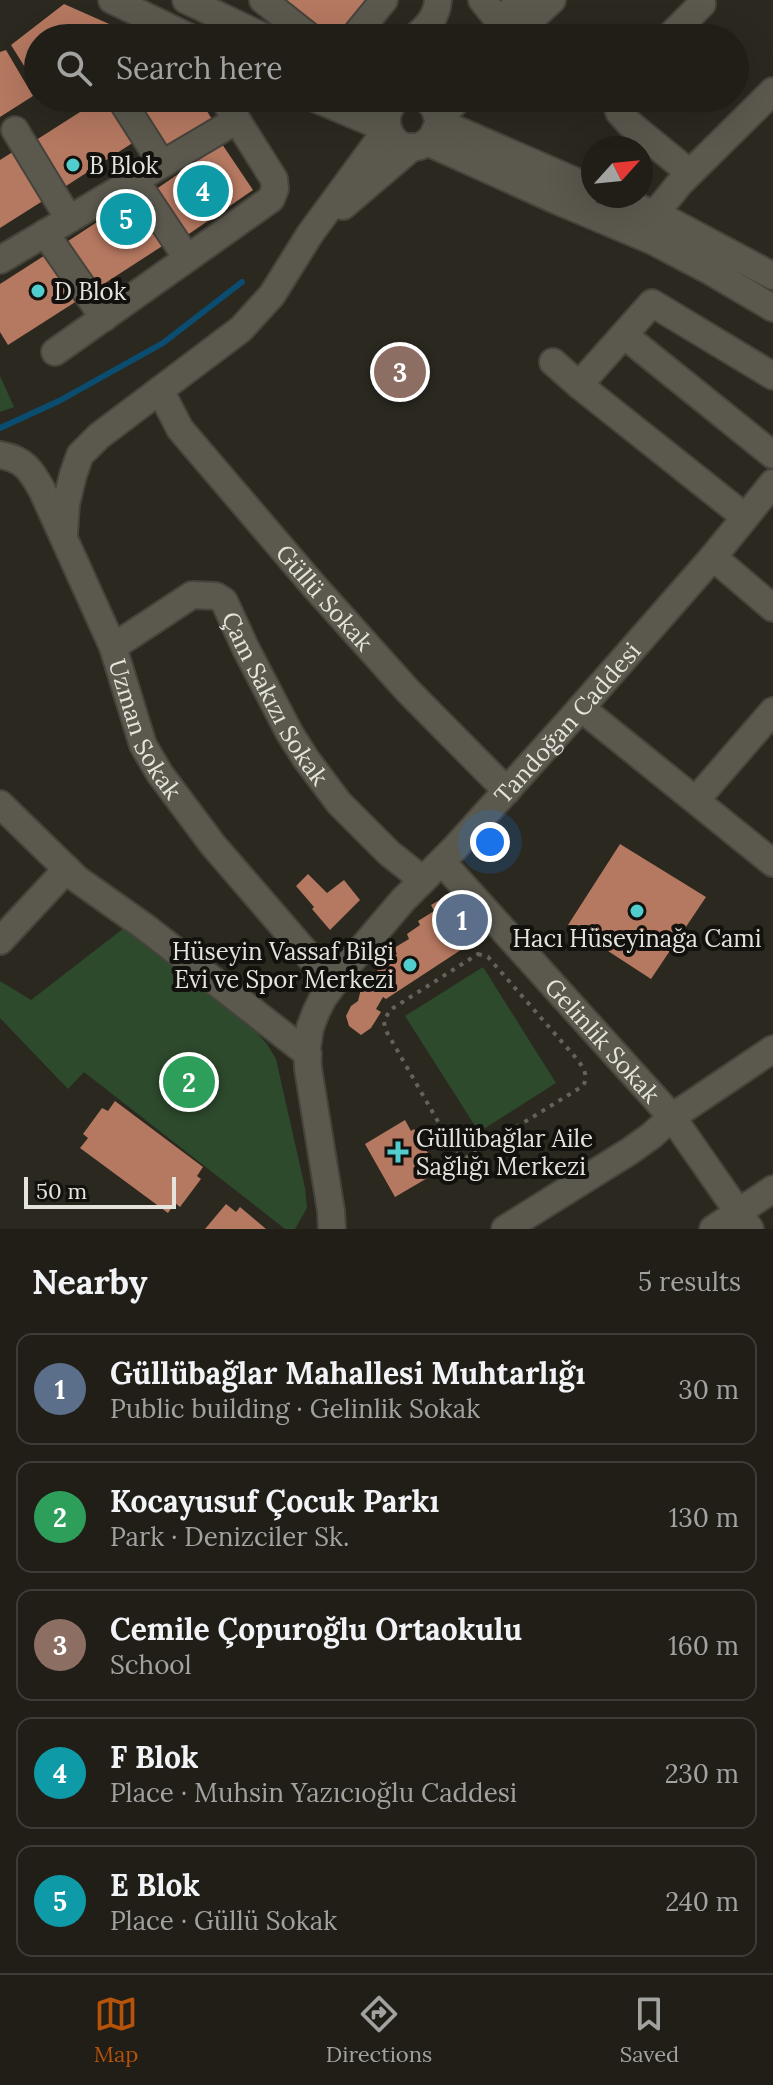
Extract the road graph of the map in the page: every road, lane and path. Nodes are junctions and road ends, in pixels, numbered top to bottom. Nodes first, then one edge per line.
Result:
1 (112, 0) edge
2 (186, 0) edge
3 (263, 0) edge
4 (438, 0) edge
5 (482, 0) edge
6 (522, 0) edge
7 (552, 0) edge
8 (379, 2) edge
9 (702, 4) dead end
10 (162, 24) edge
11 (237, 24) edge
12 (293, 24) edge
13 (363, 24) edge
14 (430, 24) edge
15 (501, 24) edge
16 (512, 24) edge
17 (520, 24) edge
18 (682, 24) edge
19 (773, 91) edge
20 (129, 112) edge
21 (226, 112) edge
22 (232, 112) edge
23 (347, 112) edge
24 (387, 112) edge
25 (433, 112) edge
26 (447, 112) edge
27 (619, 112) edge
28 (387, 129) junction
29 (15, 130) dead end
30 (426, 137) junction
31 (162, 164) junction
32 (690, 173) junction
33 (135, 180) junction
34 (581, 185) edge
35 (638, 208) edge
36 (654, 215) junction
37 (69, 219) junction
38 (45, 233) junction
39 (310, 234) junction
40 (187, 258) junction
41 (0, 260) edge
42 (773, 276) edge
43 (773, 308) edge
44 (104, 318) junction
45 (624, 335) junction
46 (55, 352) dead end
47 (553, 362) dead end
48 (773, 376) edge
49 (579, 385) junction
50 (160, 390) junction
51 (0, 455) edge
52 (773, 455) edge
53 (773, 483) edge
54 (745, 517) junction
55 (64, 537) junction
56 (713, 557) junction
57 (773, 608) edge
58 (113, 647) junction
59 (581, 708) junction
60 (773, 711) edge
61 (507, 791) junction
62 (696, 800) junction
63 (0, 804) edge
64 (773, 863) edge
65 (67, 869) junction
66 (432, 871) junction
67 (0, 941) edge
68 (333, 984) junction
69 (773, 1049) edge
70 (308, 1054) junction
71 (672, 1117) junction
72 (456, 1153) joint
73 (773, 1189) edge
74 (744, 1220) edge
75 (332, 1229) edge
76 (505, 1229) edge
77 (713, 1229) edge

1 - 10 street
2 - 11 street
3 - 12 street
4 - 14 street
5 - 15 street
6 - 16 street
7 - 17 street
8 - 13 street
9 - 18 street
19 - 32 street
20 - 31 street
21 - 31 street
22 - 40 street
23 - 28 street
24 - 28 street
25 - 30 street
26 - 30 street
27 - 32 street
28 - 30 street
28 - 39 street
29 - 37 street
30 - 34 street
30 - 39 street
30 - 43 street
31 - 33 street
32 - 36 street
33 - 37 street
33 - 40 street
35 - 36 street
36 - 42 street
37 - 38 street
38 - 41 street
38 - 44 street
39 - 50 street
40 - 44 street
44 - 46 street
45 - 48 street
45 - 49 street
45 - 52 street
47 - 49 street
49 - 54 street
50 - 55 street
50 - 61 street, Güllü Sokak
51 - 55 street, Uzman Sokak
53 - 54 street, Tandoğan Caddesi
54 - 56 street, Tandoğan Caddesi
55 - 58 street, Uzman Sokak
56 - 57 street
56 - 59 street, Tandoğan Caddesi
58 - 66 street, Çam Sakızı Sokak
58 - 68 street, Uzman Sokak
59 - 61 street, Tandoğan Caddesi
59 - 62 street
60 - 62 street
61 - 66 street, Tandoğan Caddesi
62 - 64 street
63 - 65 street
65 - 67 street
65 - 70 street
66 - 68 street, Tandoğan Caddesi
66 - 71 street, Gelinlik Sokak
68 - 70 street, Tandoğan Caddesi
69 - 71 street
70 - 75 street, Tandoğan Caddesi
71 - 74 street, Gelinlik Sokak
71 - 76 street
72 - 72 path
73 - 74 street
74 - 77 street

